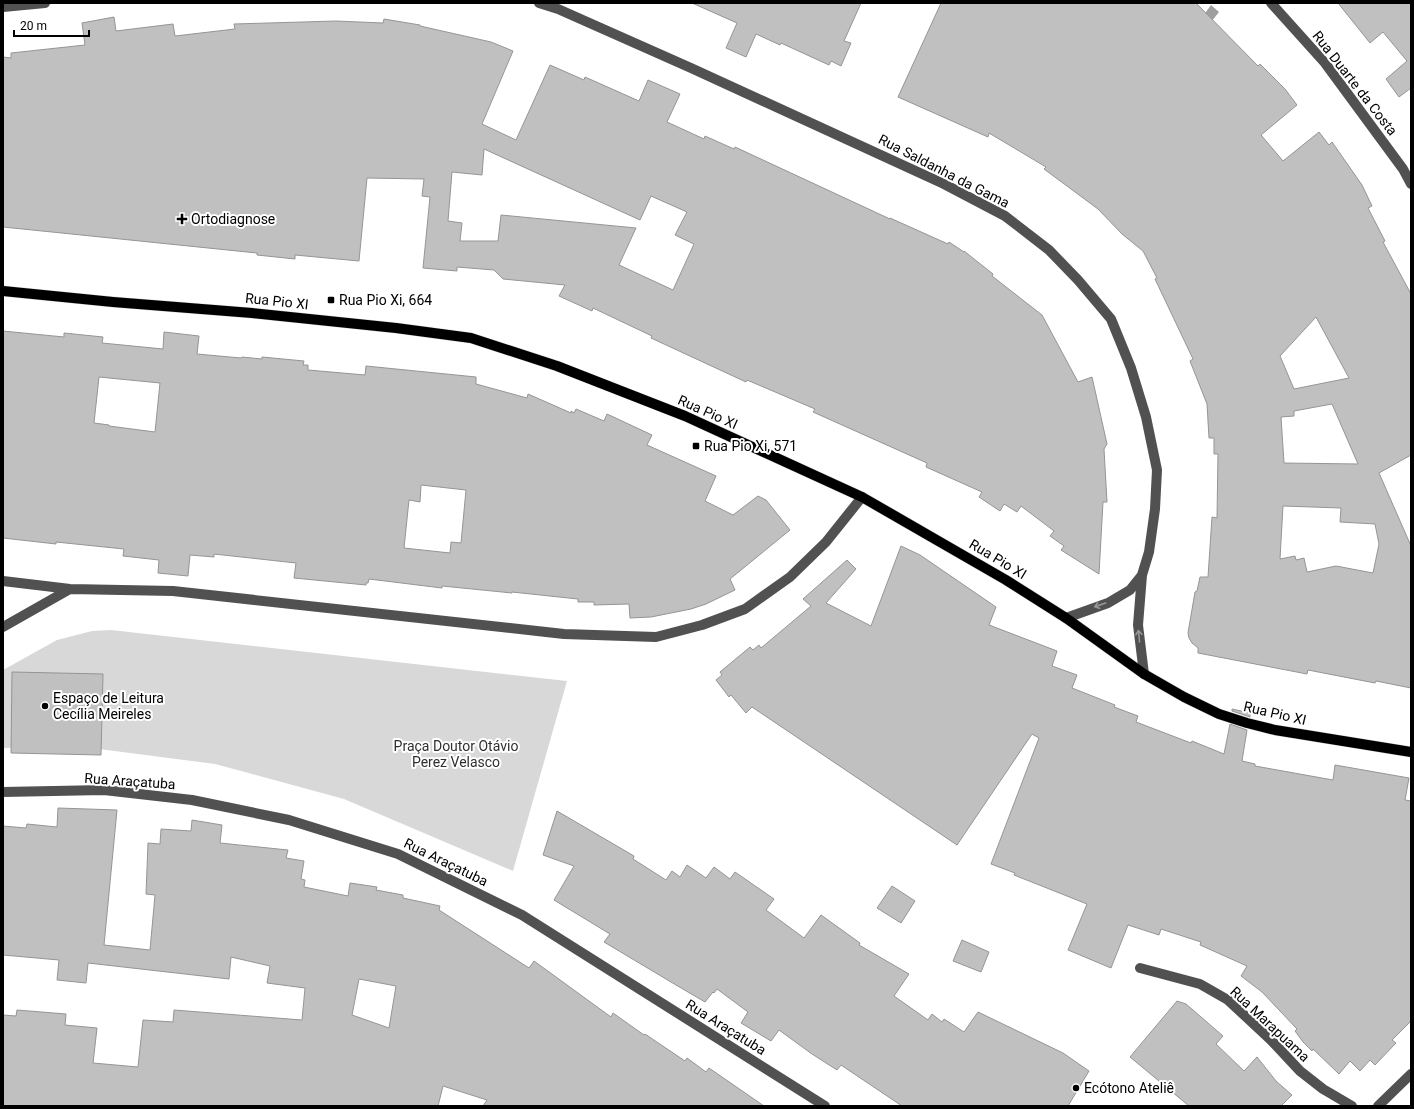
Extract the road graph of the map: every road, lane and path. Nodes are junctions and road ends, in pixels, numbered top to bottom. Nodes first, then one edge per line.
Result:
1 (45, 3) edge
2 (539, 3) edge
3 (1271, 3) edge
4 (3, 7) edge
5 (1411, 184) edge
6 (3, 291) edge
7 (862, 497) junction
8 (1142, 574) junction
9 (3, 581) edge
10 (70, 589) junction
11 (1066, 618) junction
12 (3, 628) edge
13 (1144, 674) junction
14 (1411, 752) edge
15 (3, 792) edge
16 (1140, 968) dead end
17 (1411, 1074) edge
18 (825, 1106) edge
19 (1352, 1106) edge
20 (1378, 1106) edge

1 - 4 street
2 - 8 street, Rua Saldanha da Gama
3 - 5 street, Rua Duarte da Costa
6 - 7 main road, Rua Pio XI
7 - 10 street
7 - 11 main road, Rua Pio XI
8 -> 11 street, Rua Saldanha da Gama
13 -> 8 street, Rua Saldanha da Gama
9 - 10 street
10 - 12 street
11 - 13 main road, Rua Pio XI
13 - 14 main road, Rua Pio XI
15 - 18 street, Rua Araçatuba
16 - 19 street, Rua Marapuama
17 - 20 street

